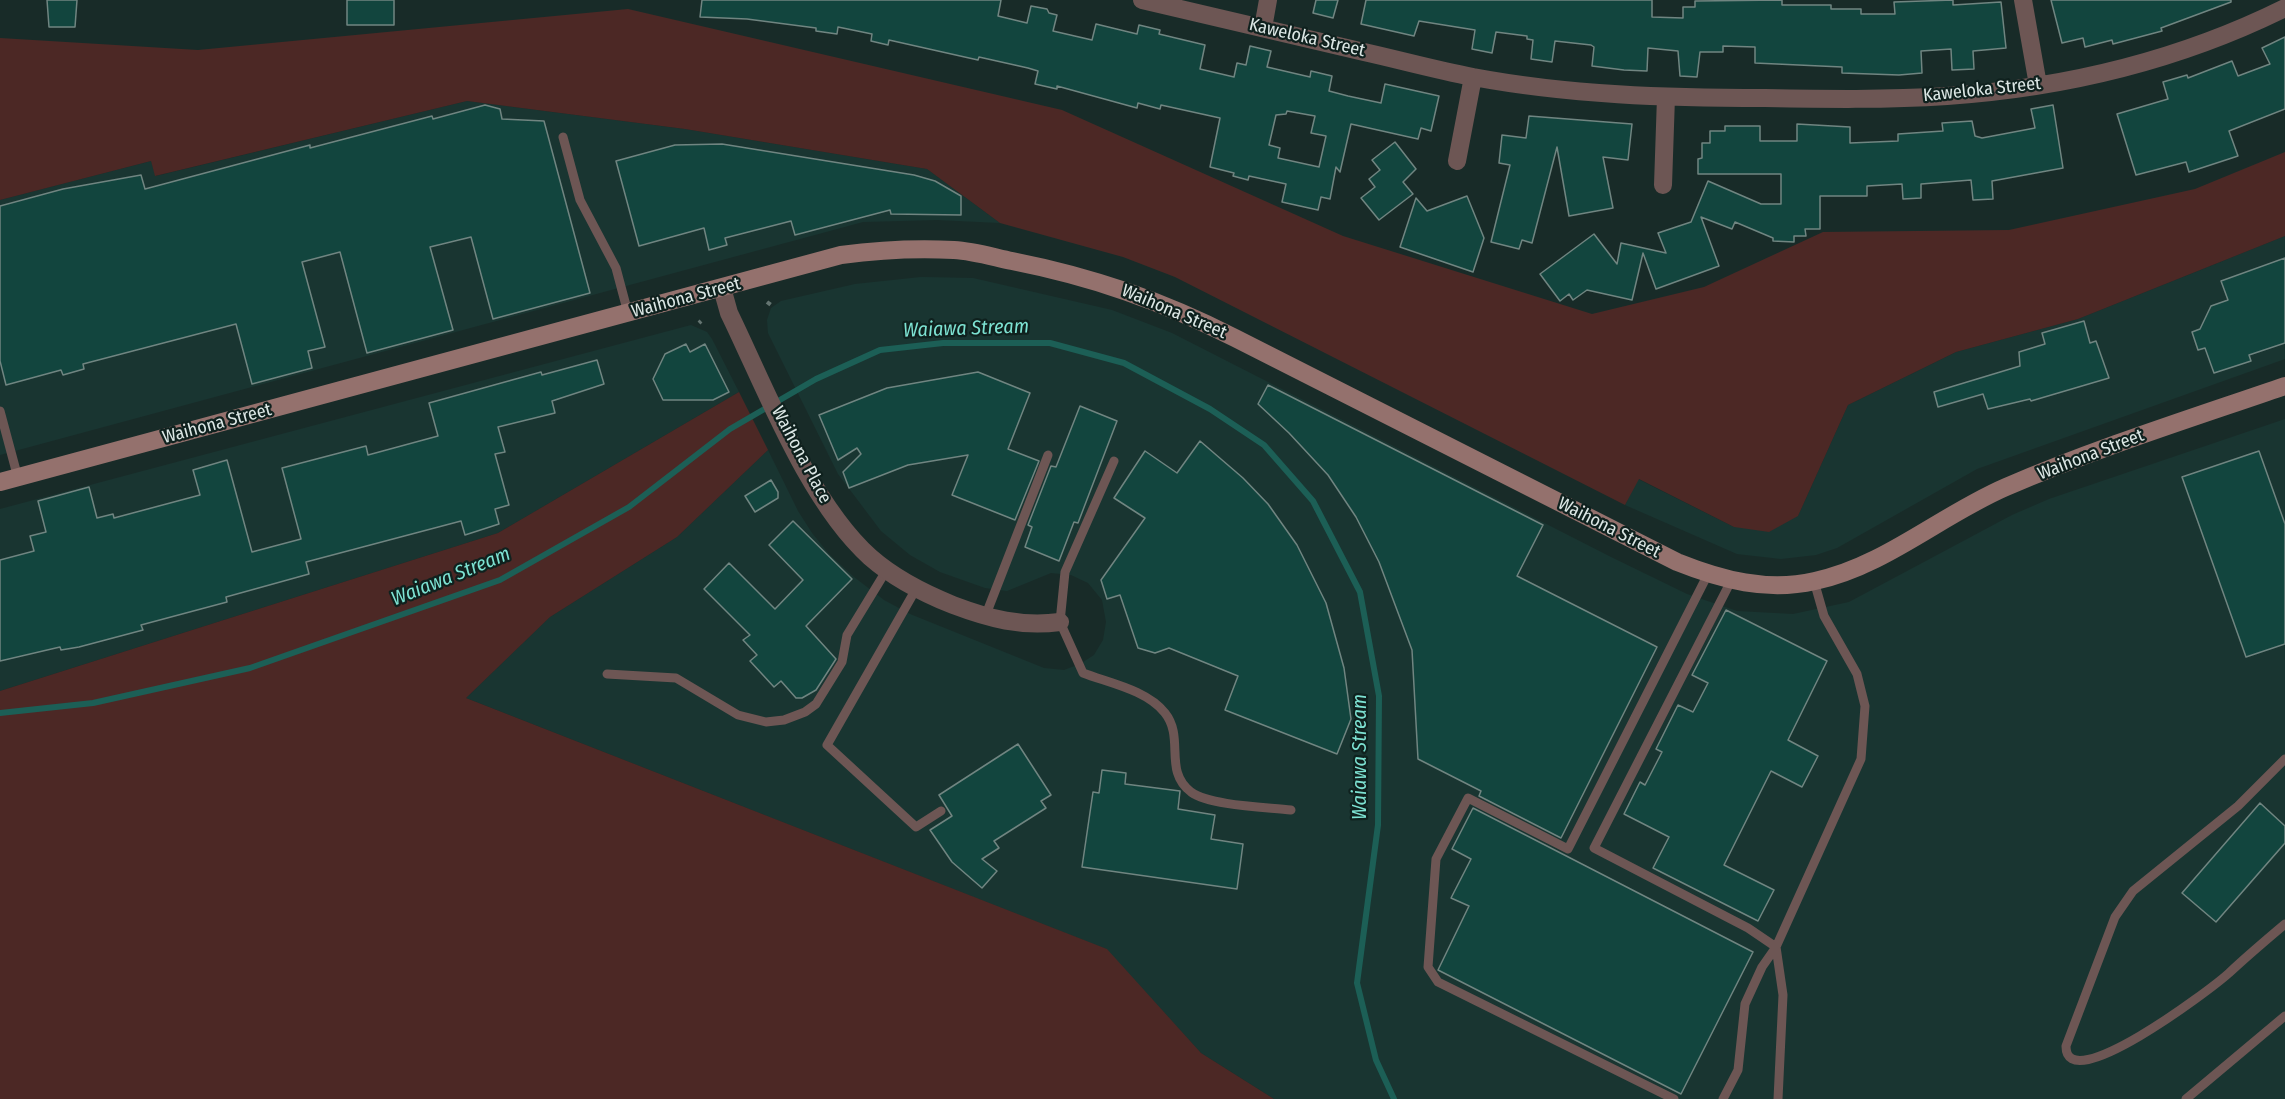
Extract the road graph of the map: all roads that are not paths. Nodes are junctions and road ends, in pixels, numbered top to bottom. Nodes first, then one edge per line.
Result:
1 (1142, 0) edge
2 (1268, 0) edge
3 (2024, 0) edge
4 (2285, 9) edge
5 (1263, 28) junction
6 (1473, 77) junction
7 (2038, 85) junction
8 (1666, 98) junction
9 (563, 137) dead end
10 (1457, 161) dead end
11 (1663, 185) dead end
12 (722, 288) junction
13 (628, 313) junction
14 (2285, 386) edge
15 (0, 411) edge
16 (1048, 455) dead end
17 (1113, 461) dead end
18 (18, 478) junction
19 (0, 482) edge
20 (886, 571) junction
21 (1708, 574) junction
22 (1731, 581) junction
23 (1814, 581) junction
24 (916, 589) junction
25 (985, 617) junction
26 (1060, 622) junction
27 (608, 674) dead end
28 (2285, 759) edge
29 (1291, 810) dead end
30 (941, 811) dead end
31 (2285, 924) edge
32 (1776, 947) junction
33 (2285, 1016) edge
34 (2161, 1036) dead end
35 (2069, 1068) dead end
36 (1674, 1099) edge
37 (1723, 1099) edge
38 (1778, 1099) edge
39 (2186, 1099) edge

1 - 5 street, Kaweloka Street
2 - 5 street
3 - 7 street
4 - 7 street, Kaweloka Street
5 - 6 street, Kaweloka Street
6 - 8 street, Kaweloka Street
6 - 10 street
7 - 8 street, Kaweloka Street
8 - 11 street
9 - 13 lane
12 - 13 street, Waihona Street
12 - 20 street, Waihona Place
12 - 21 street, Waihona Street
13 - 18 street, Waihona Street
14 - 23 street, Waihona Street
15 - 18 lane
16 - 25 lane
17 - 26 lane
18 - 19 street, Waihona Street
20 - 24 street, Waihona Place
20 - 27 lane
21 - 22 street, Waihona Street
21 - 36 lane
22 - 23 street, Waihona Street
22 - 32 lane
23 - 32 lane
24 - 25 street, Waihona Place
24 - 30 lane
25 - 26 street, Waihona Place
26 - 29 lane
28 - 35 lane
31 - 34 lane
32 - 37 lane
32 - 38 lane
33 - 39 lane

